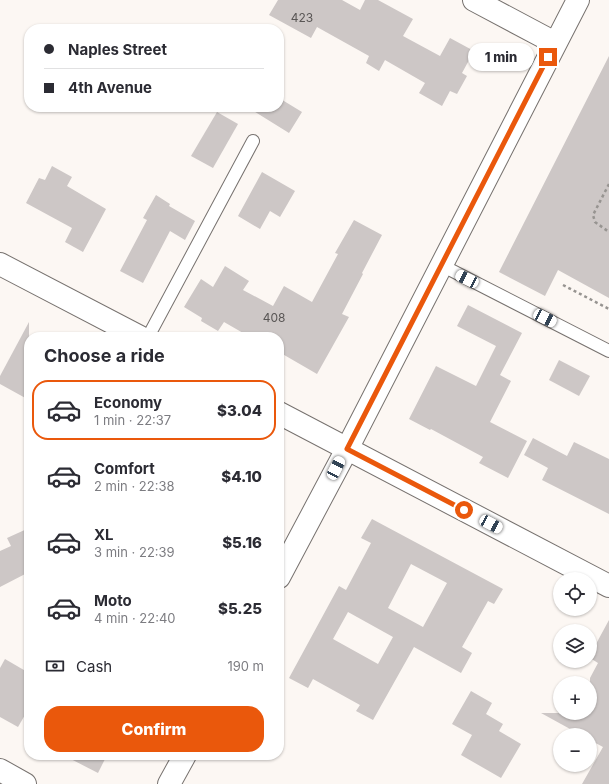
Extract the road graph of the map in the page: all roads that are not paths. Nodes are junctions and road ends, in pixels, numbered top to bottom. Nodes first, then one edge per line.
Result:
1 (474, 0) edge
2 (578, 0) edge
3 (555, 44) junction
4 (253, 141) dead end
5 (0, 264) edge
6 (441, 265) junction
7 (130, 332) edge
8 (151, 332) edge
9 (609, 351) edge
10 (284, 416) edge
11 (347, 449) junction
12 (284, 568) edge
13 (609, 586) edge
14 (182, 760) edge
15 (0, 770) edge
16 (25, 784) edge
17 (169, 784) edge

1 - 3 main road
2 - 3 main road
3 - 6 main road
4 - 8 lane
5 - 7 main road
6 - 9 lane
6 - 11 main road
10 - 11 main road
11 - 12 main road
11 - 13 main road
14 - 17 main road
15 - 16 main road

